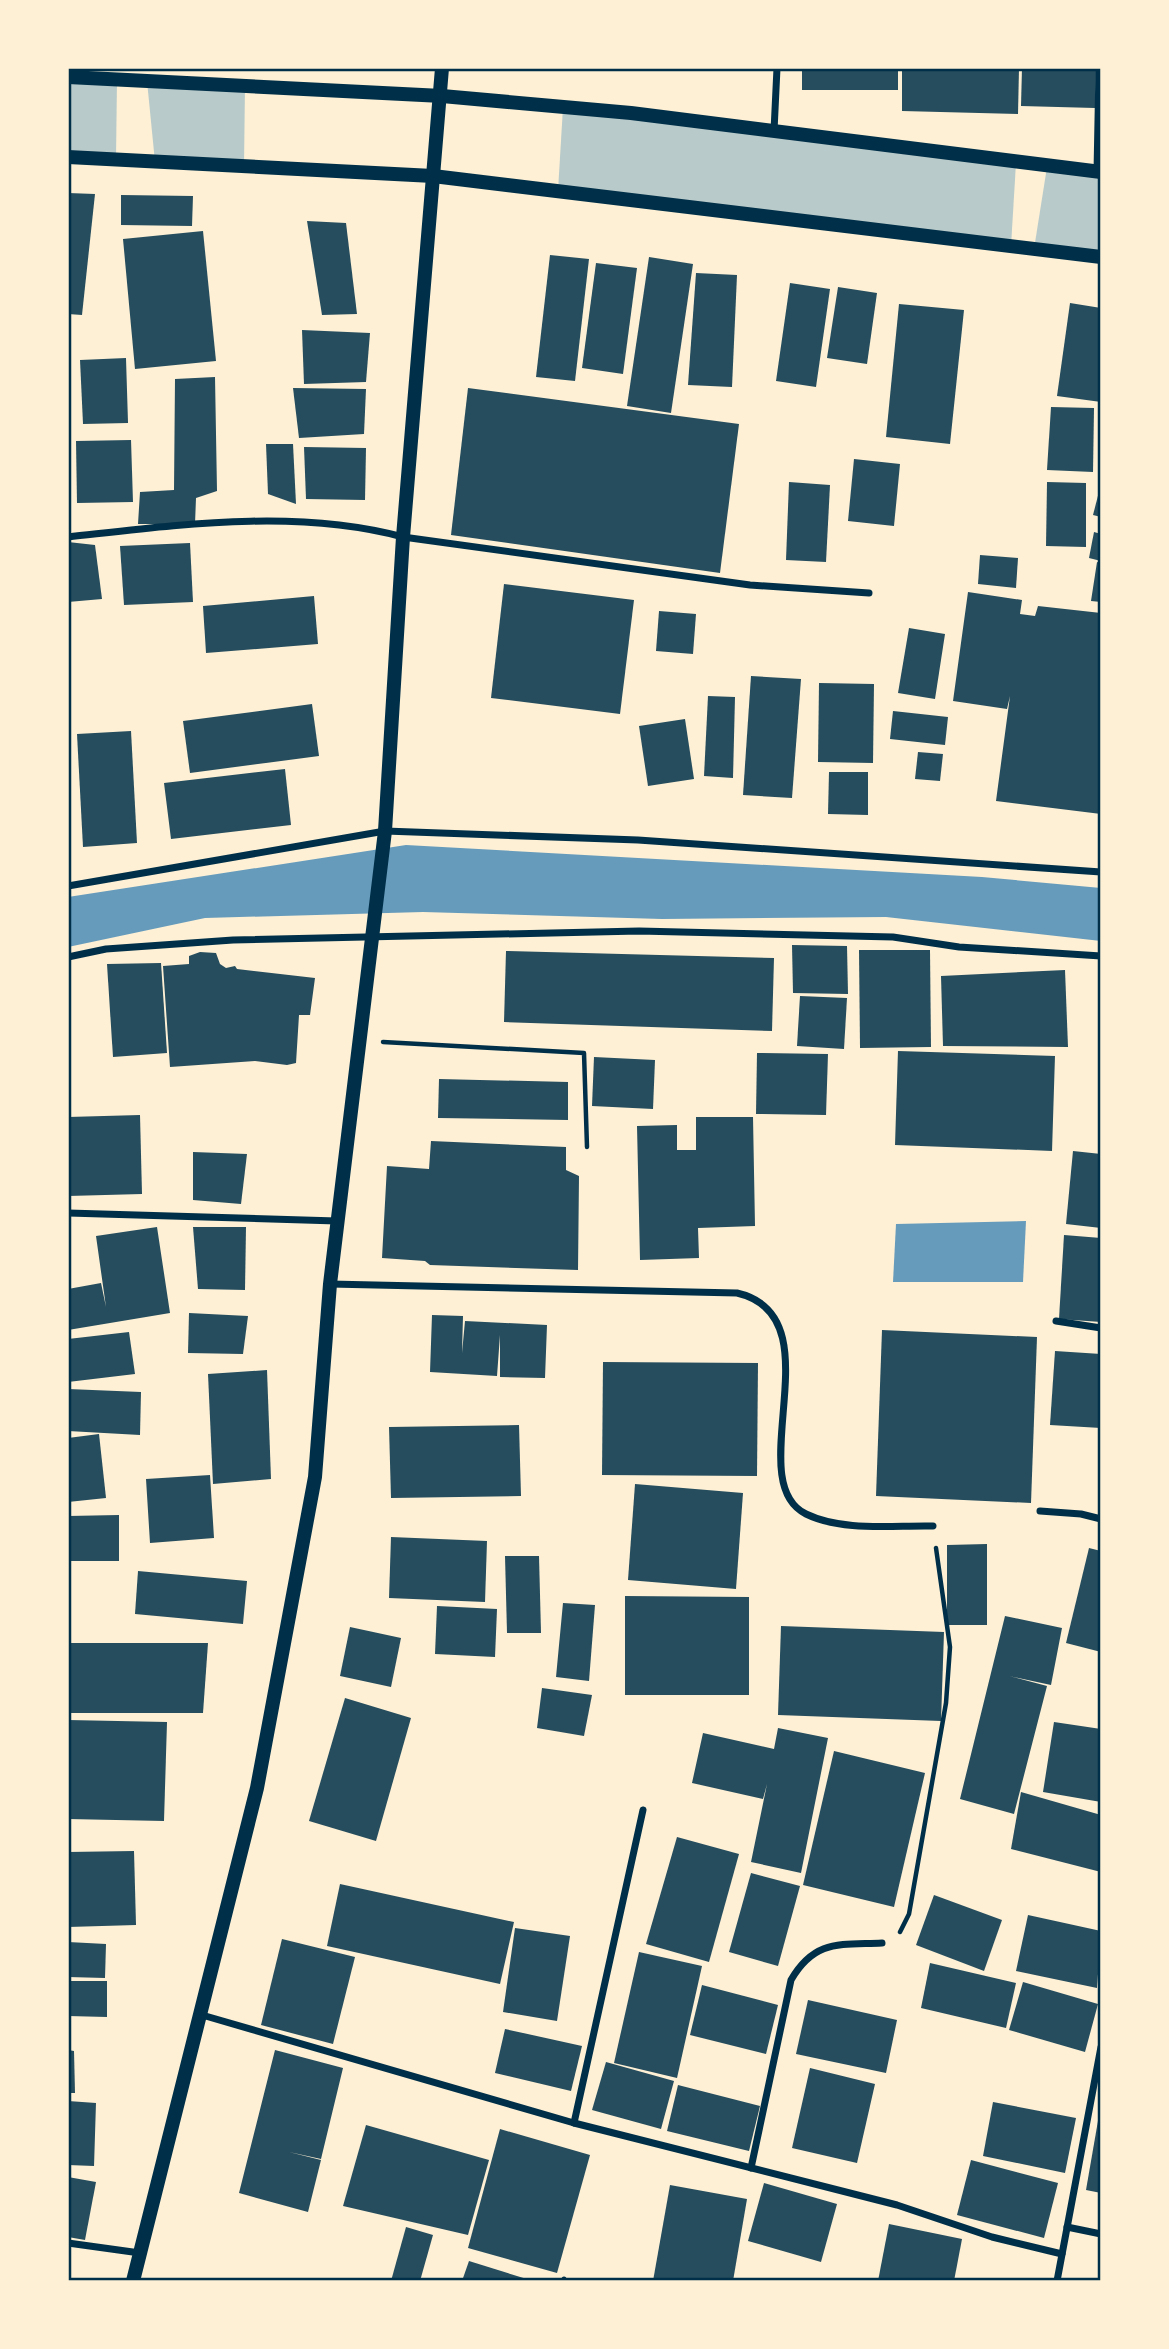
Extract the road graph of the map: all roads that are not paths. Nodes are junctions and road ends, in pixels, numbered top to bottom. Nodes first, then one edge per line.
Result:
1 (442, 68) edge
2 (777, 68) edge
3 (1099, 68) edge
4 (68, 77) edge
5 (442, 96) junction
6 (774, 132) junction
7 (68, 157) edge
8 (1099, 172) edge
9 (433, 176) junction
10 (1101, 257) edge
11 (68, 537) edge
12 (403, 537) junction
13 (869, 593) dead end
14 (385, 831) junction
15 (1101, 873) edge
16 (68, 886) edge
17 (374, 936) junction
18 (1101, 956) edge
19 (68, 957) edge
20 (68, 1213) edge
21 (337, 1220) junction
22 (330, 1284) junction
23 (1056, 1321) dead end
24 (1101, 1328) edge
25 (1040, 1511) dead end
26 (1101, 1519) edge
27 (933, 1526) road end
28 (643, 1811) dead end
29 (882, 1944) road end
30 (202, 2015) junction
31 (1101, 2047) edge
32 (574, 2123) junction
33 (751, 2168) junction
34 (1067, 2227) junction
35 (1101, 2234) edge
36 (68, 2243) edge
37 (140, 2253) junction
38 (1062, 2254) junction
39 (133, 2281) edge
40 (1057, 2281) edge

1 - 5 main road
2 - 6 street
3 - 8 street
4 - 5 main road
5 - 6 main road
5 - 9 main road
6 - 8 main road
7 - 9 main road
9 - 10 main road
9 - 12 main road
11 - 12 street
12 - 13 street
12 - 14 main road
14 - 15 street
14 - 16 street
14 - 17 main road
17 - 18 street
17 - 19 street
17 - 21 main road
20 - 21 street
21 - 22 main road
22 - 27 street
22 - 30 main road
23 - 24 street
25 - 26 street
28 - 32 street
29 - 33 street
30 - 32 street
30 - 37 main road
31 - 34 street
32 - 33 street
33 - 38 street
34 - 35 street
34 - 38 street
36 - 37 street
37 - 39 main road
38 - 40 street

